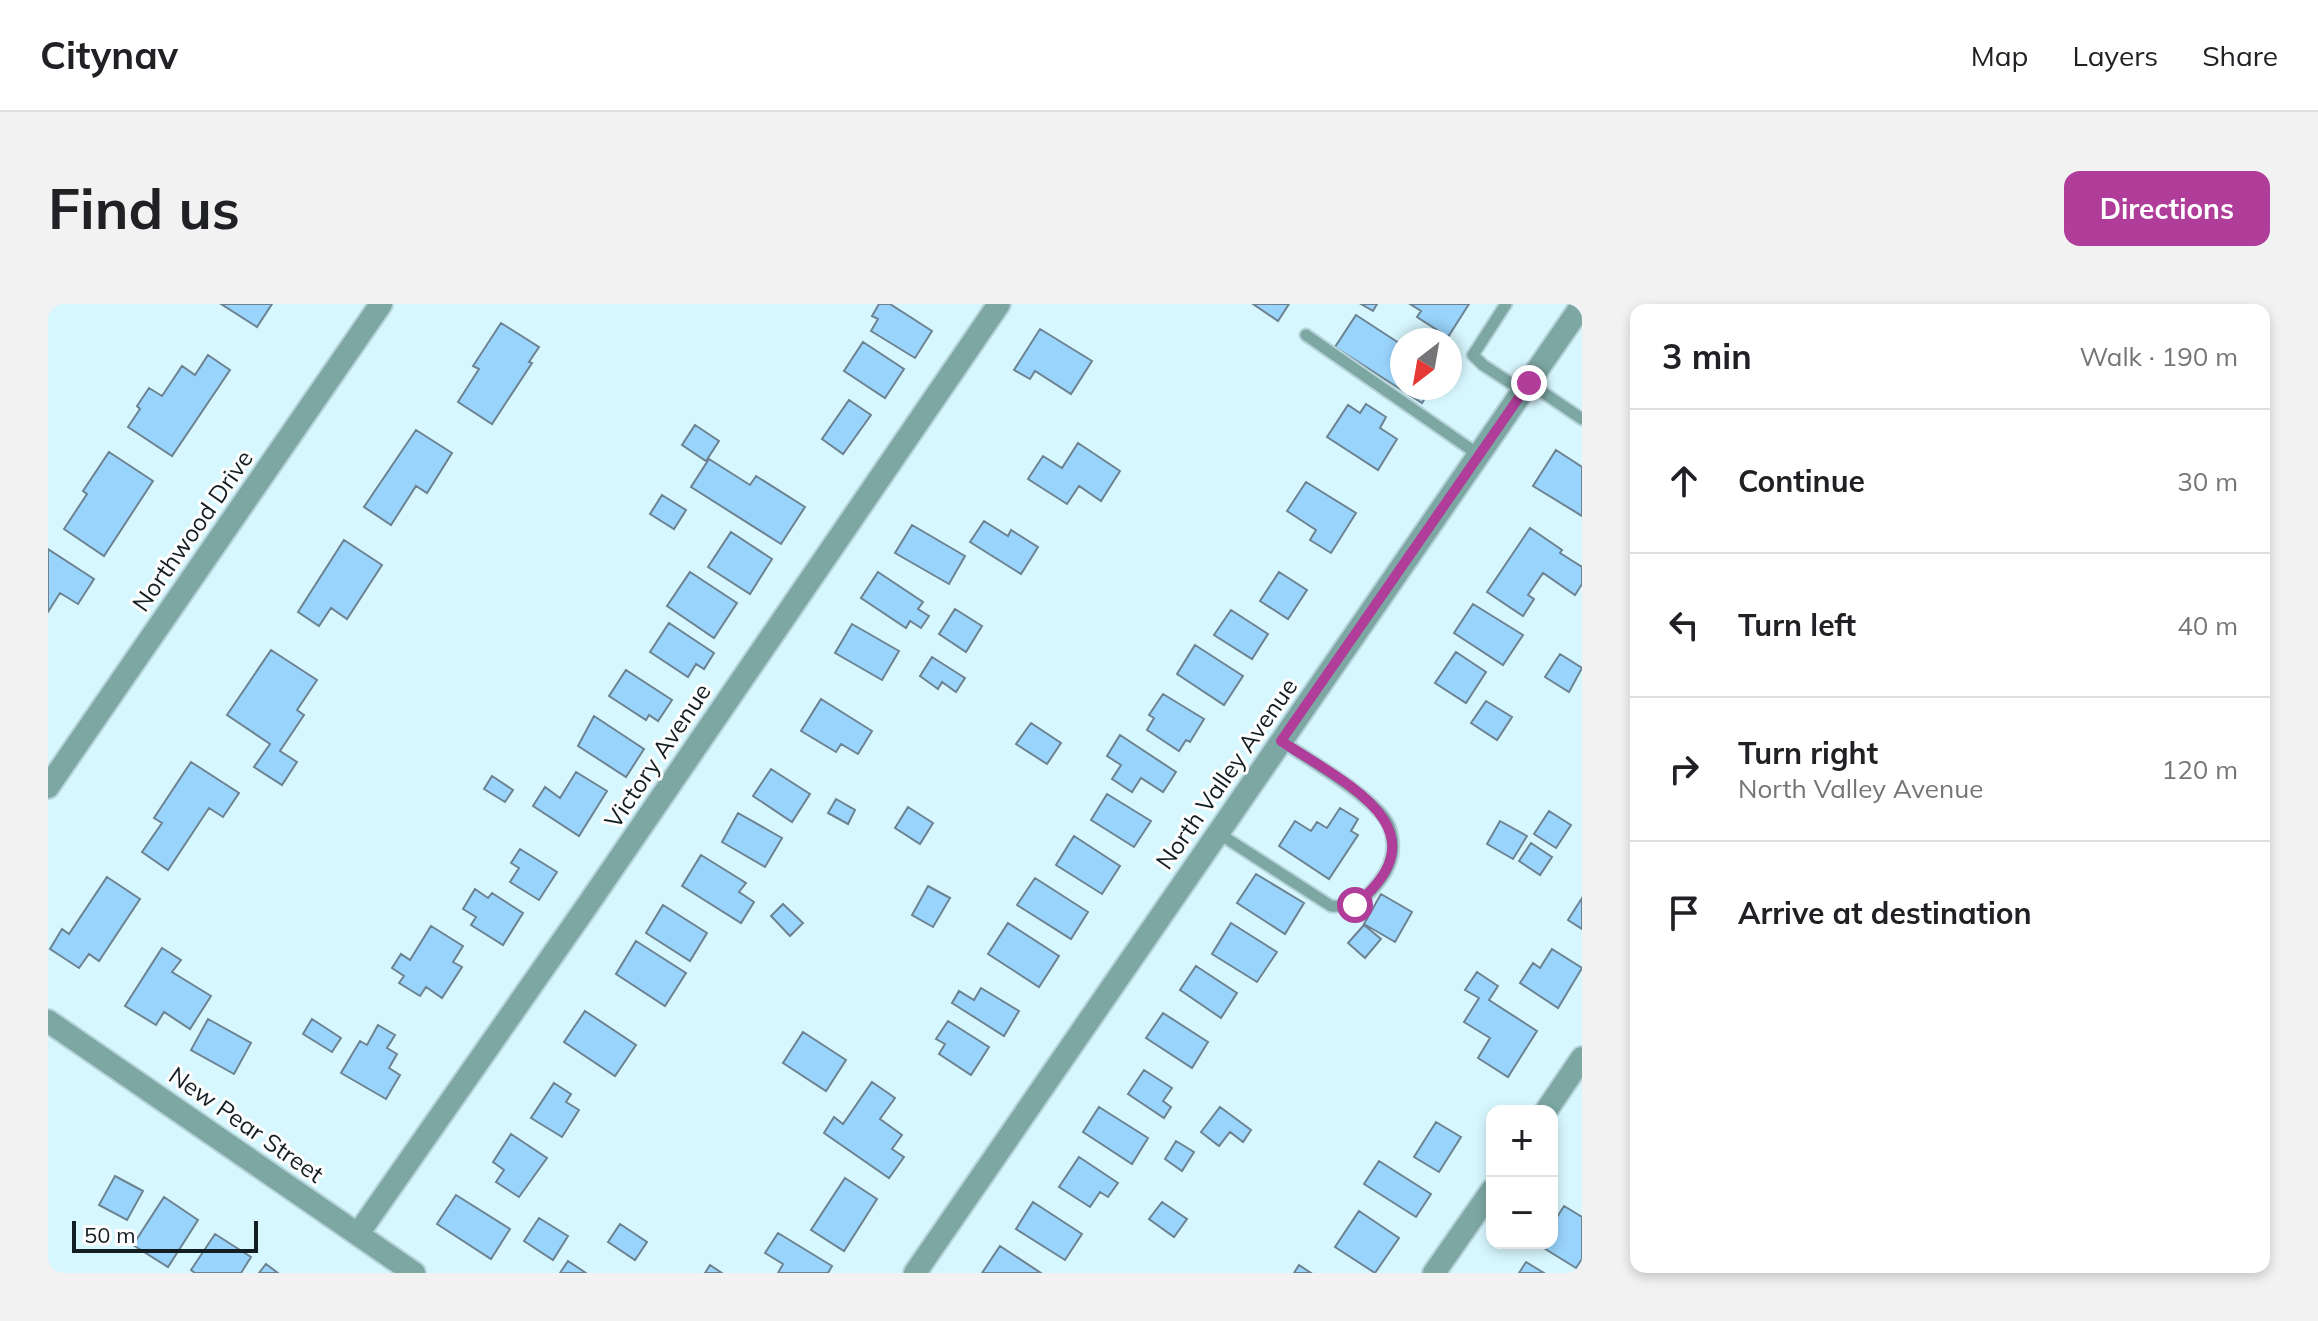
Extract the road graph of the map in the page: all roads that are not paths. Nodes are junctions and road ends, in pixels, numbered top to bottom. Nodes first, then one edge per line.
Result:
1 (381, 304) edge
2 (999, 304) edge
3 (1506, 304) edge
4 (1582, 305) edge
5 (1306, 335) dead end
6 (1526, 387) junction
7 (1582, 419) edge
8 (1479, 455) junction
9 (1281, 741) junction
10 (48, 787) edge
11 (1218, 833) junction
12 (48, 1021) edge
13 (1582, 1058) edge
14 (1550, 1105) edge
15 (1486, 1199) edge
16 (358, 1234) junction
17 (414, 1273) edge
18 (915, 1273) edge
19 (1434, 1273) edge

1 - 10 street, Northwood Drive
2 - 16 street, Victory Avenue
3 - 6 lane
4 - 6 street, North Valley Avenue
5 - 8 lane
6 - 7 lane
6 - 8 street, North Valley Avenue
8 - 9 street, North Valley Avenue
9 - 11 street, North Valley Avenue
9 - 11 lane
11 - 18 street, North Valley Avenue
12 - 16 street, New Pear Street
13 - 14 street
15 - 19 street
16 - 17 street, New Pear Street

